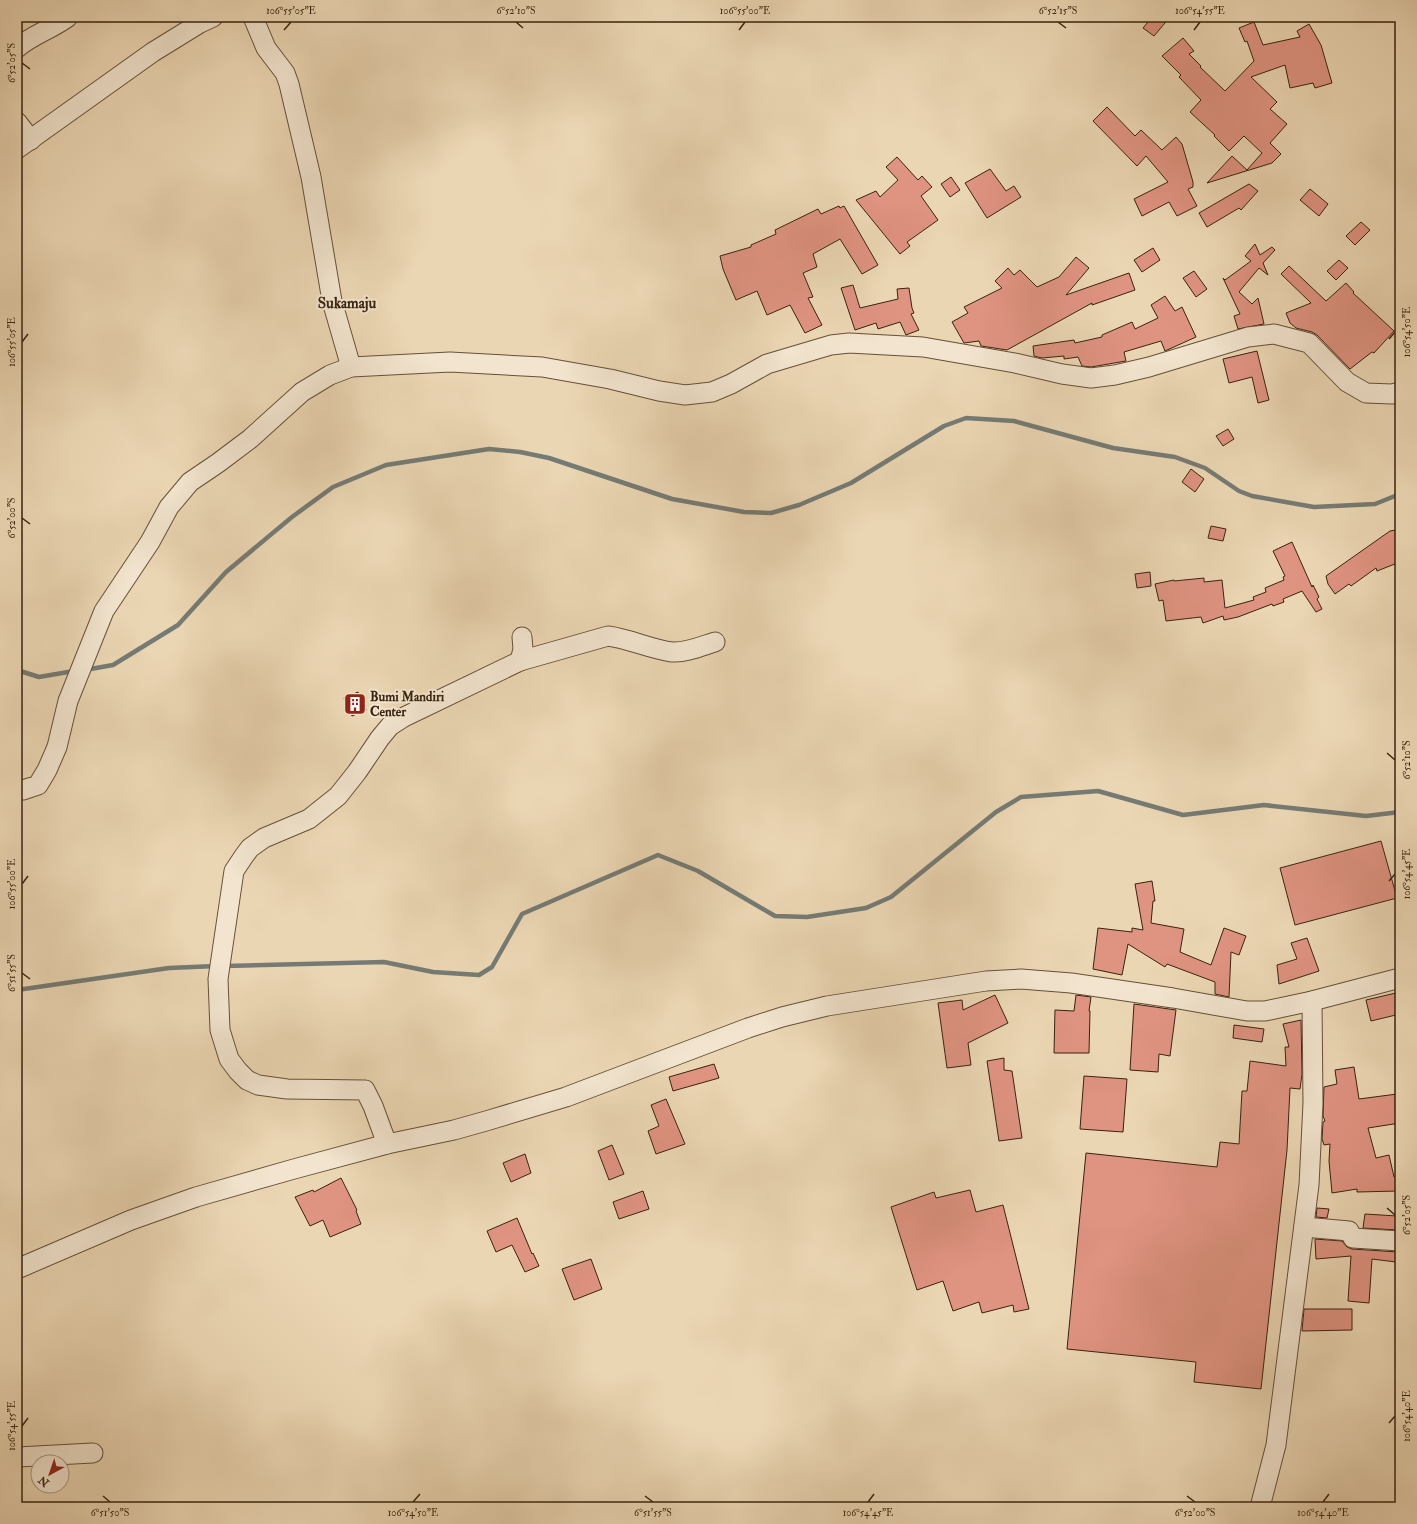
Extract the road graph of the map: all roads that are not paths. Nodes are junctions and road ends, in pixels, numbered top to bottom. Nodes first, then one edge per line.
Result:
1 (68, 17) edge
2 (213, 17) edge
3 (253, 17) edge
4 (17, 48) edge
5 (17, 122) edge
6 (24, 144) edge
7 (351, 367) junction
8 (1400, 392) edge
9 (522, 637) dead end
10 (715, 642) dead end
11 (520, 661) junction
12 (17, 788) edge
13 (1400, 978) edge
14 (1312, 1001) junction
15 (387, 1144) junction
16 (1304, 1227) junction
17 (1400, 1241) edge
18 (17, 1269) edge
19 (93, 1452) dead end
20 (17, 1457) edge
21 (1260, 1507) edge

1 - 4 street
2 - 6 street
3 - 7 street
5 - 6 street
7 - 8 street
7 - 12 street
9 - 11 street
10 - 11 street
11 - 15 street
13 - 14 street
14 - 15 street
14 - 16 street
15 - 18 street
16 - 17 street
16 - 21 street
19 - 20 street

